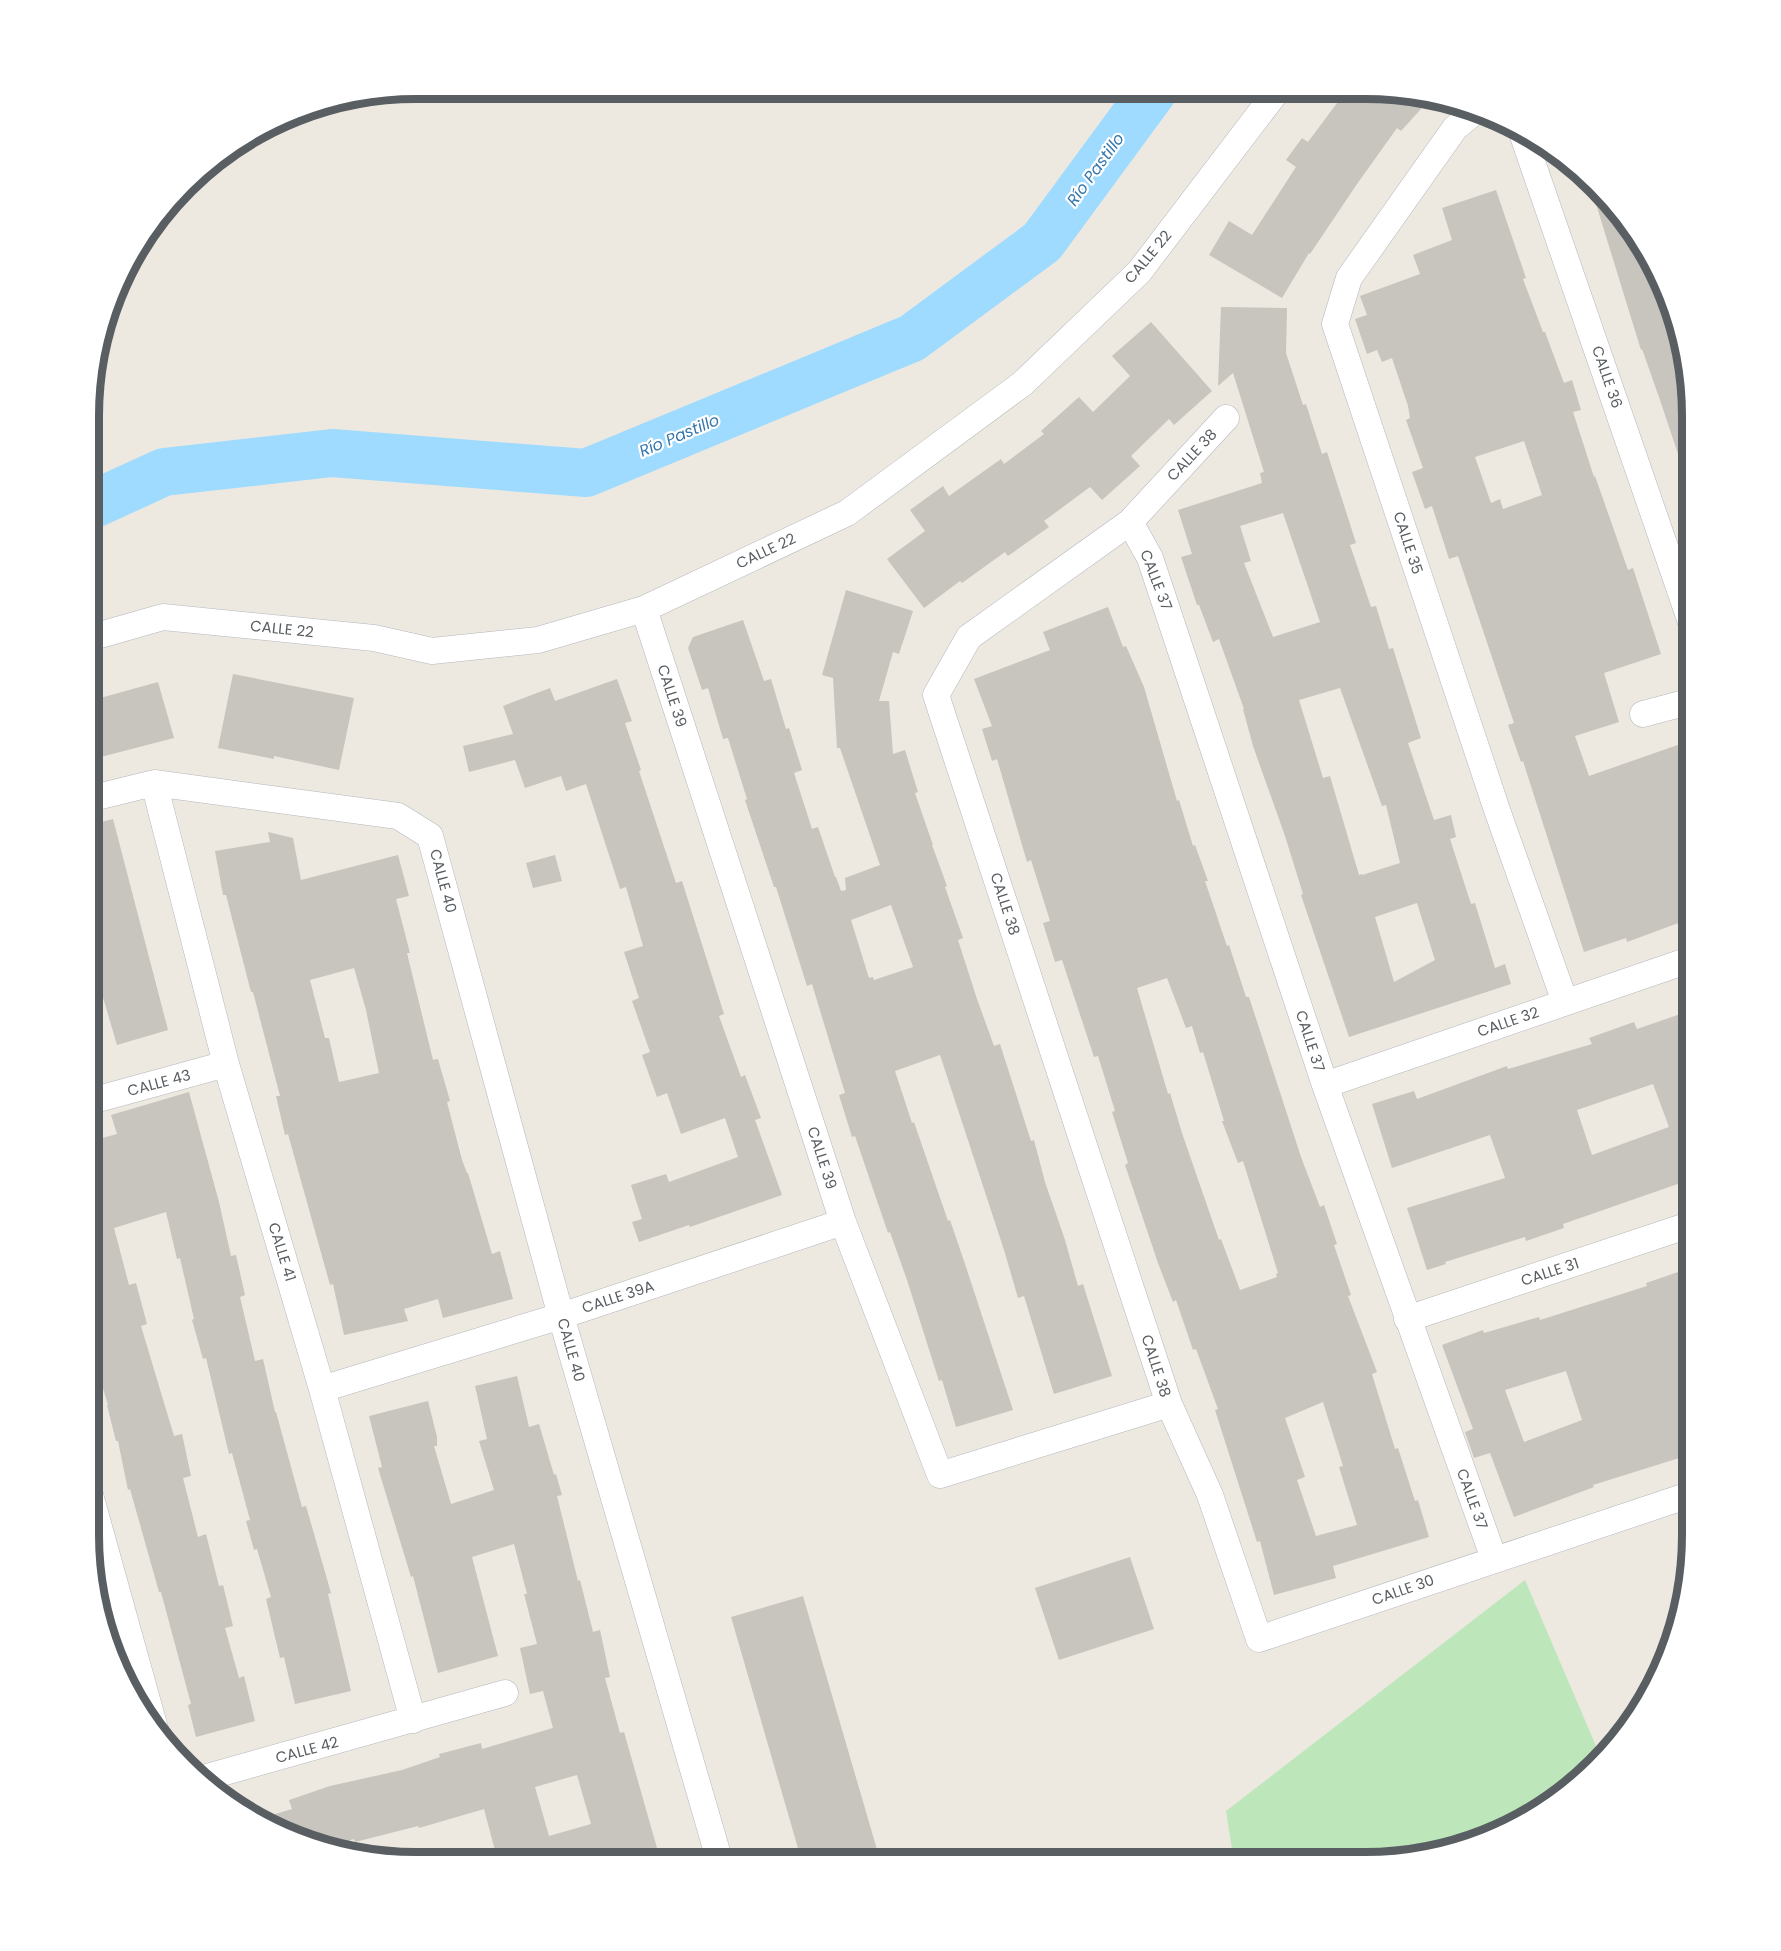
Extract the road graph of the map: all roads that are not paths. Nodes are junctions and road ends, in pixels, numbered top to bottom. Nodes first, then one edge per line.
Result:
1 (1271, 99) edge
2 (1469, 117) edge
3 (1525, 142) edge
4 (1226, 418) dead end
5 (1130, 522) junction
6 (1682, 596) edge
7 (644, 609) junction
8 (99, 635) edge
9 (1682, 704) edge
10 (1643, 714) dead end
11 (154, 783) junction
12 (99, 797) edge
13 (1682, 962) edge
14 (1565, 1002) junction
15 (226, 1064) junction
16 (1325, 1085) junction
17 (99, 1099) edge
18 (843, 1222) junction
19 (1682, 1227) edge
20 (561, 1316) junction
21 (1407, 1319) junction
22 (322, 1389) junction
23 (1168, 1404) junction
24 (1210, 1495) joint
25 (1682, 1497) edge
26 (99, 1524) edge
27 (1494, 1559) junction
28 (506, 1693) dead end
29 (149, 1706) edge
30 (413, 1720) junction
31 (211, 1776) edge
32 (717, 1852) edge

1 - 7 street, CALLE 22
2 - 14 street, CALLE 35
3 - 6 street, CALLE 36
4 - 5 street, CALLE 38
5 - 16 street, CALLE 37
5 - 23 street, CALLE 38
7 - 8 street, CALLE 22
7 - 18 street, CALLE 39
9 - 10 street
11 - 12 street
11 - 15 street, CALLE 41
11 - 20 street, CALLE 40
13 - 14 street, CALLE 32
14 - 16 street, CALLE 32
15 - 17 street, CALLE 43
15 - 22 street, CALLE 41
16 - 21 street, CALLE 37
18 - 20 street, CALLE 39A
18 - 23 street, CALLE 39
19 - 21 street, CALLE 31
20 - 22 street, CALLE 39A
20 - 32 street, CALLE 40
21 - 27 street, CALLE 37
22 - 30 street, CALLE 41
23 - 24 street, CALLE 38
24 - 27 street, CALLE 30
25 - 27 street, CALLE 30
26 - 29 street
28 - 30 street, CALLE 42
30 - 31 street, CALLE 42

